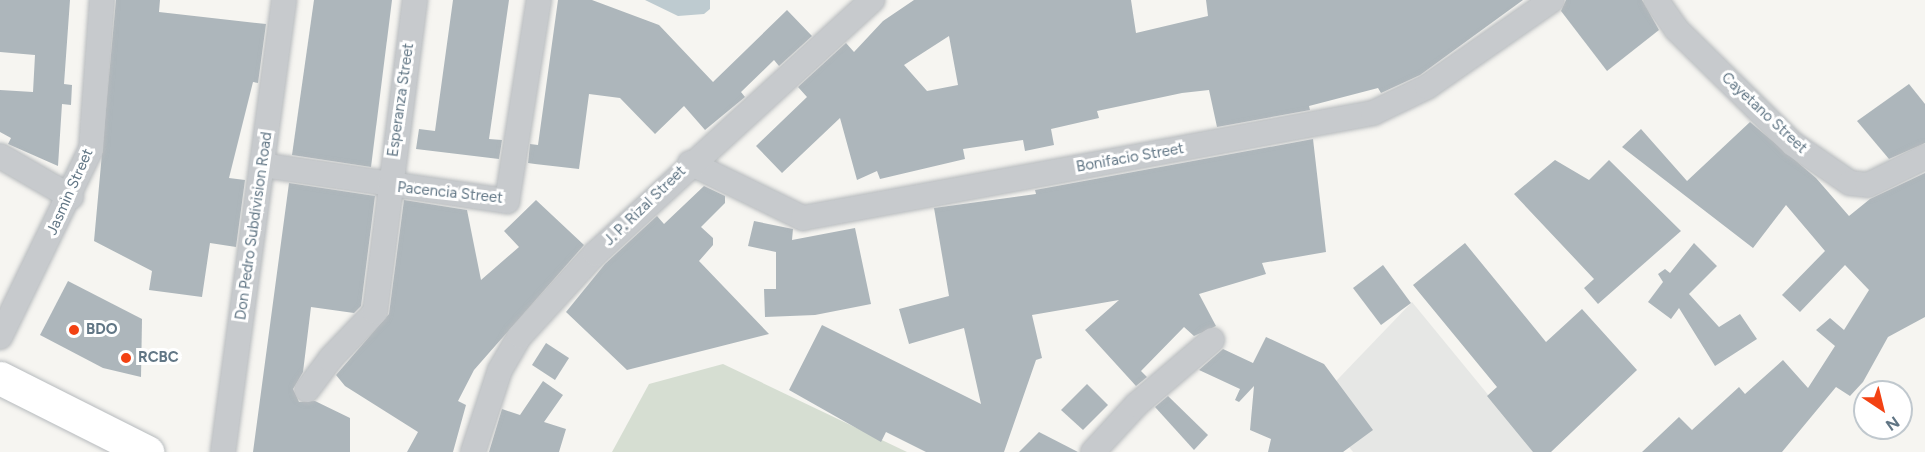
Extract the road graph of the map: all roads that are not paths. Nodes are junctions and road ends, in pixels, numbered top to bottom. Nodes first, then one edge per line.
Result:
1 (102, 0) edge
2 (284, 0) edge
3 (415, 0) edge
4 (539, 0) edge
5 (872, 0) edge
6 (1552, 0) edge
7 (1656, 0) edge
8 (0, 156) edge
9 (1925, 157) edge
10 (690, 163) junction
11 (262, 165) junction
12 (389, 186) junction
13 (71, 197) junction
14 (0, 338) edge
15 (1212, 340) dead end
16 (0, 378) edge
17 (307, 390) dead end
18 (147, 452) edge
19 (223, 452) edge
20 (473, 452) edge
21 (1094, 452) edge

1 - 13 street, Jasmin Street
2 - 11 street, Don Pedro Subdivision Road
3 - 12 street, Esperanza Street
4 - 12 street, Pacencia Street
5 - 10 street, J. P. Rizal Street
6 - 10 street, Bonifacio Street
7 - 9 street, Cayetano Street
8 - 13 street
10 - 20 street, J. P. Rizal Street
11 - 12 street, Pacencia Street
11 - 19 street, Don Pedro Subdivision Road
12 - 17 street, Esperanza Street
13 - 14 street, Jasmin Street
15 - 21 street
16 - 18 highway

